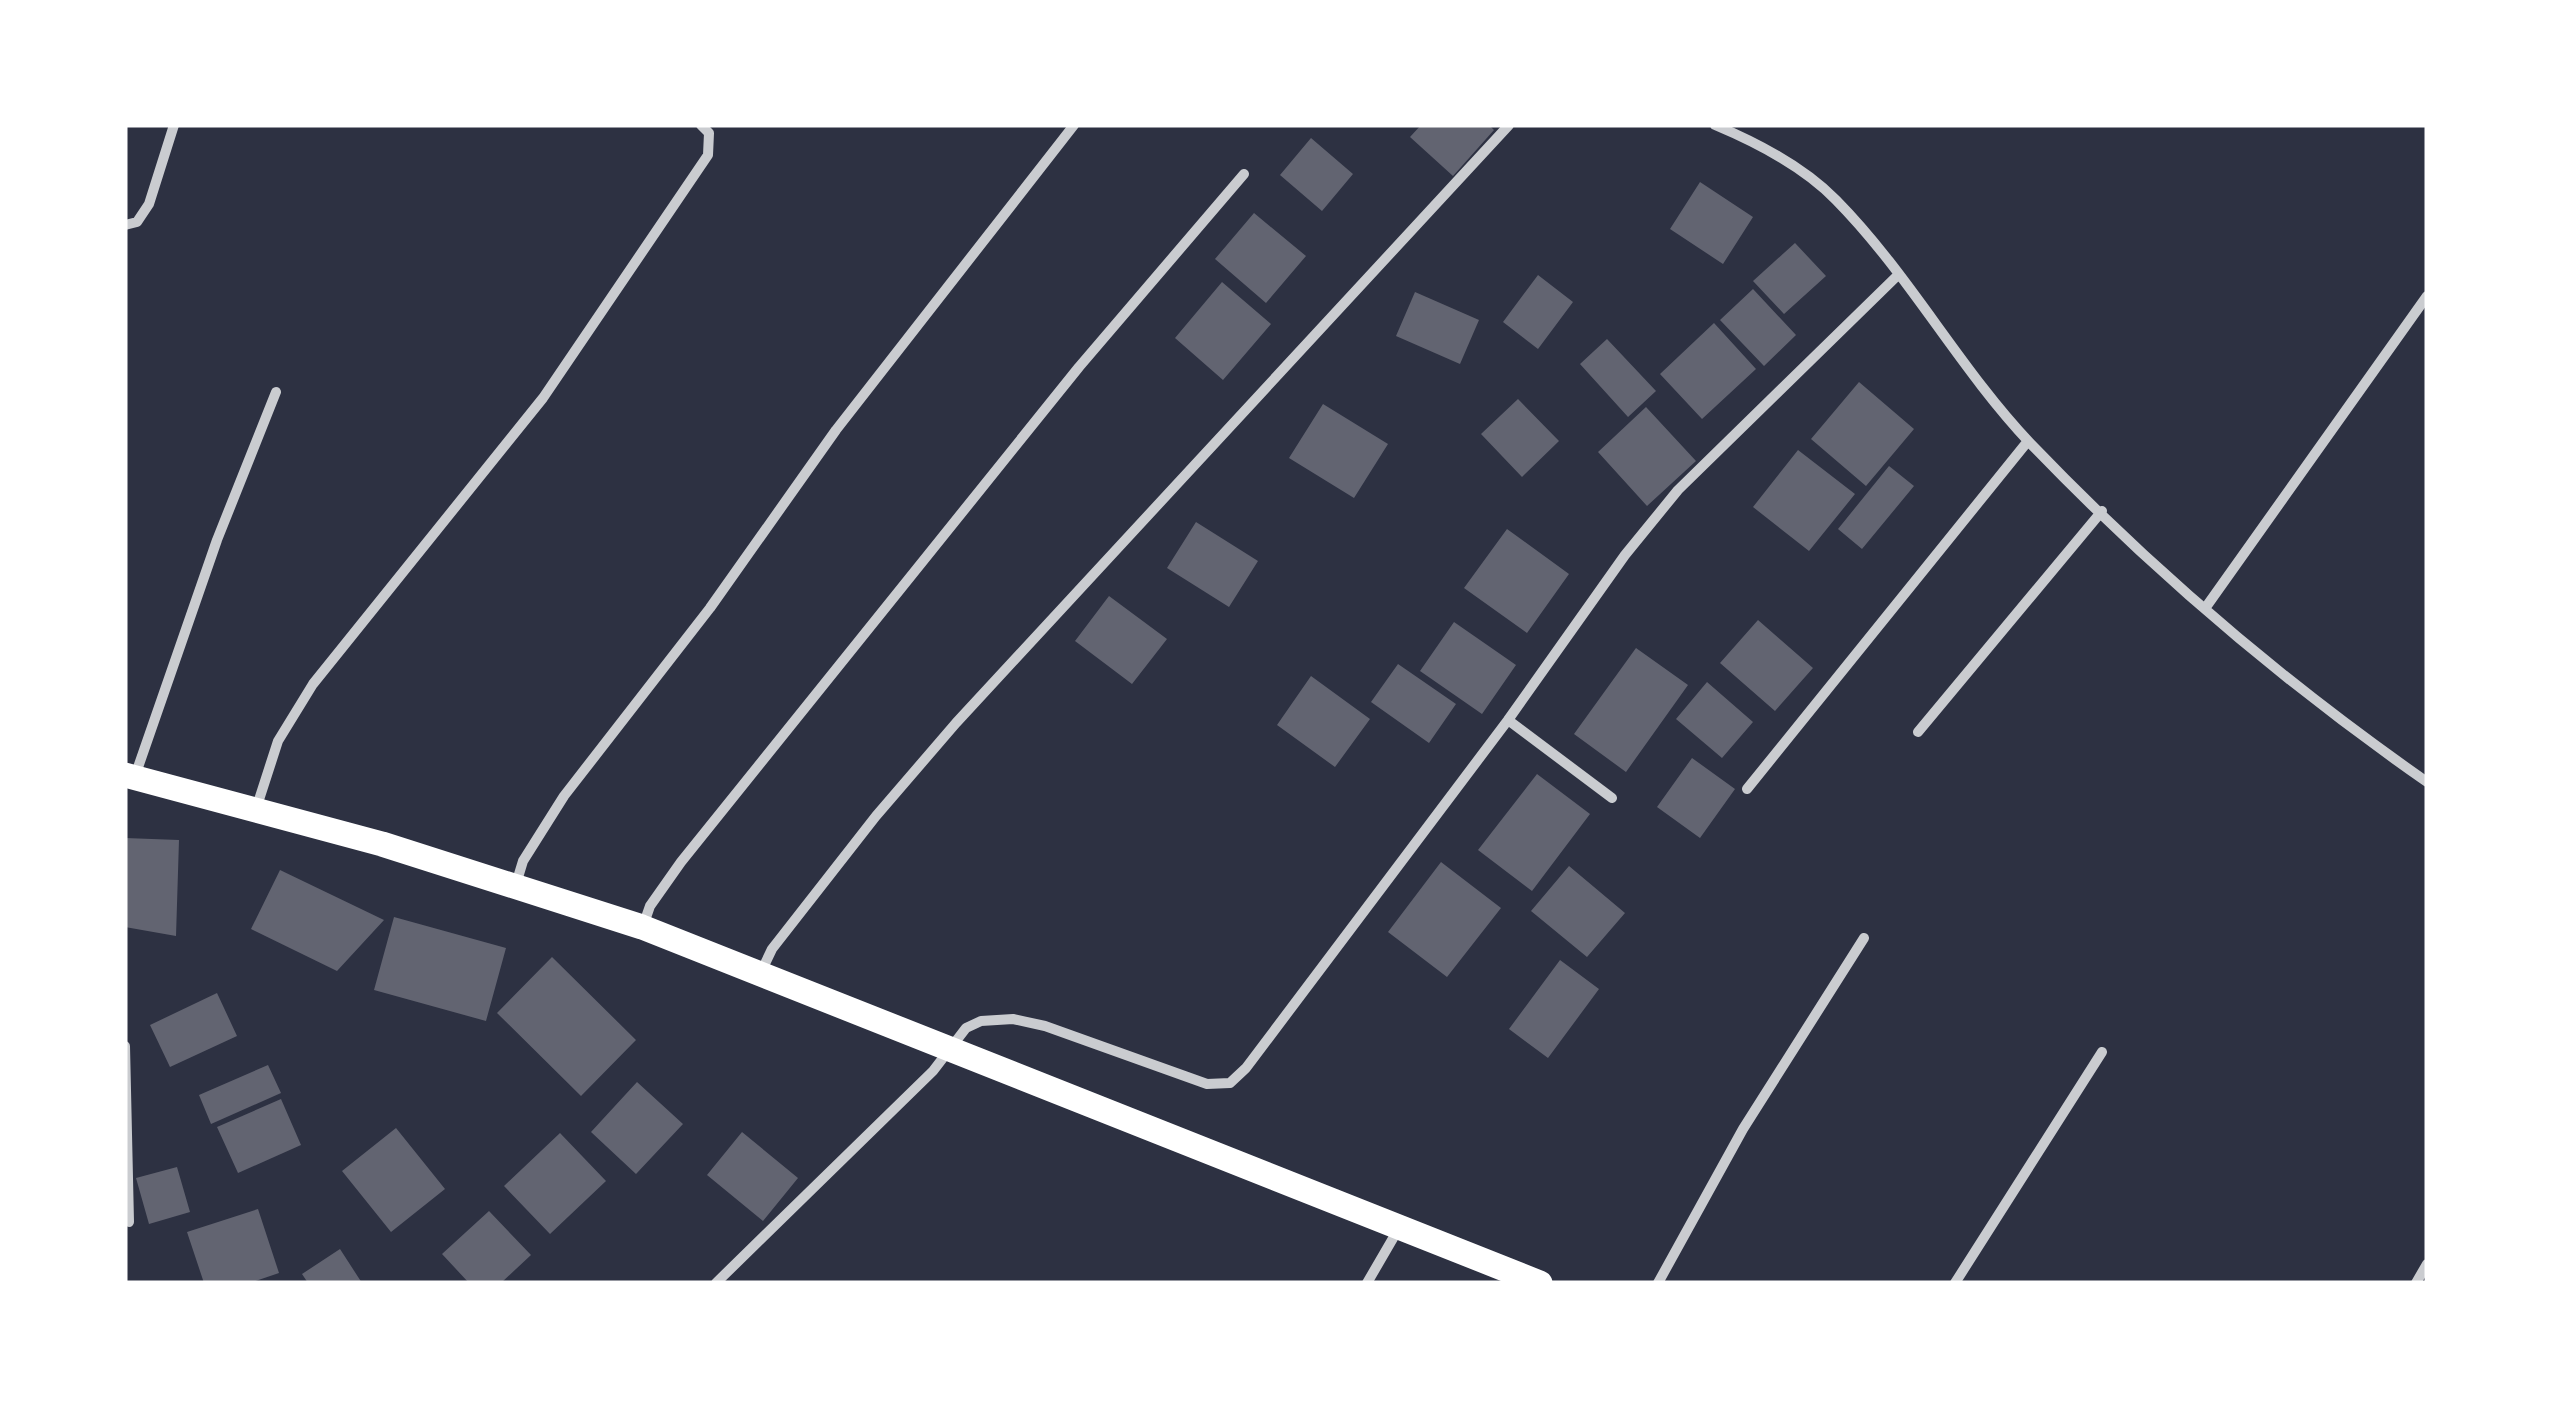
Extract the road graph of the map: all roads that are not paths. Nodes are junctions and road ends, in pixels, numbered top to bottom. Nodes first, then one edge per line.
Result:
1 (174, 125) edge
2 (701, 125) edge
3 (1074, 125) edge
4 (1509, 125) edge
5 (1715, 125) edge
6 (1244, 174) dead end
7 (125, 225) edge
8 (1898, 275) junction
9 (2427, 296) edge
10 (2423, 311) edge
11 (276, 392) dead end
12 (2028, 441) junction
13 (2102, 510) junction
14 (2206, 607) junction
15 (1508, 720) junction
16 (1918, 732) dead end
17 (130, 776) edge
18 (2427, 782) edge
19 (1746, 789) dead end
20 (1612, 798) dead end
21 (256, 809) junction
22 (516, 886) junction
23 (642, 927) junction
24 (1864, 938) dead end
25 (761, 972) junction
26 (125, 1046) edge
27 (950, 1048) junction
28 (2102, 1052) dead end
29 (129, 1222) dead end
30 (1400, 1226) junction
31 (2427, 1264) edge
32 (716, 1283) edge
33 (1367, 1283) edge
34 (1540, 1283) edge
35 (1658, 1283) edge
36 (1955, 1283) edge
37 (2416, 1283) edge

1 - 7 street
2 - 21 street
3 - 22 street
4 - 25 street
5 - 8 street
6 - 23 street
8 - 12 street
8 - 15 street
9 - 10 street
10 - 14 street
11 - 17 street
12 - 13 street
12 - 19 street
13 - 14 street
13 - 16 street
14 - 18 street
15 - 20 street
15 - 27 street
17 - 21 main road
21 - 22 main road
22 - 23 main road
23 - 25 main road
24 - 35 street
25 - 27 main road
26 - 29 street
27 - 30 main road
27 - 32 street
28 - 36 street
30 - 33 street
30 - 34 main road
31 - 37 street

